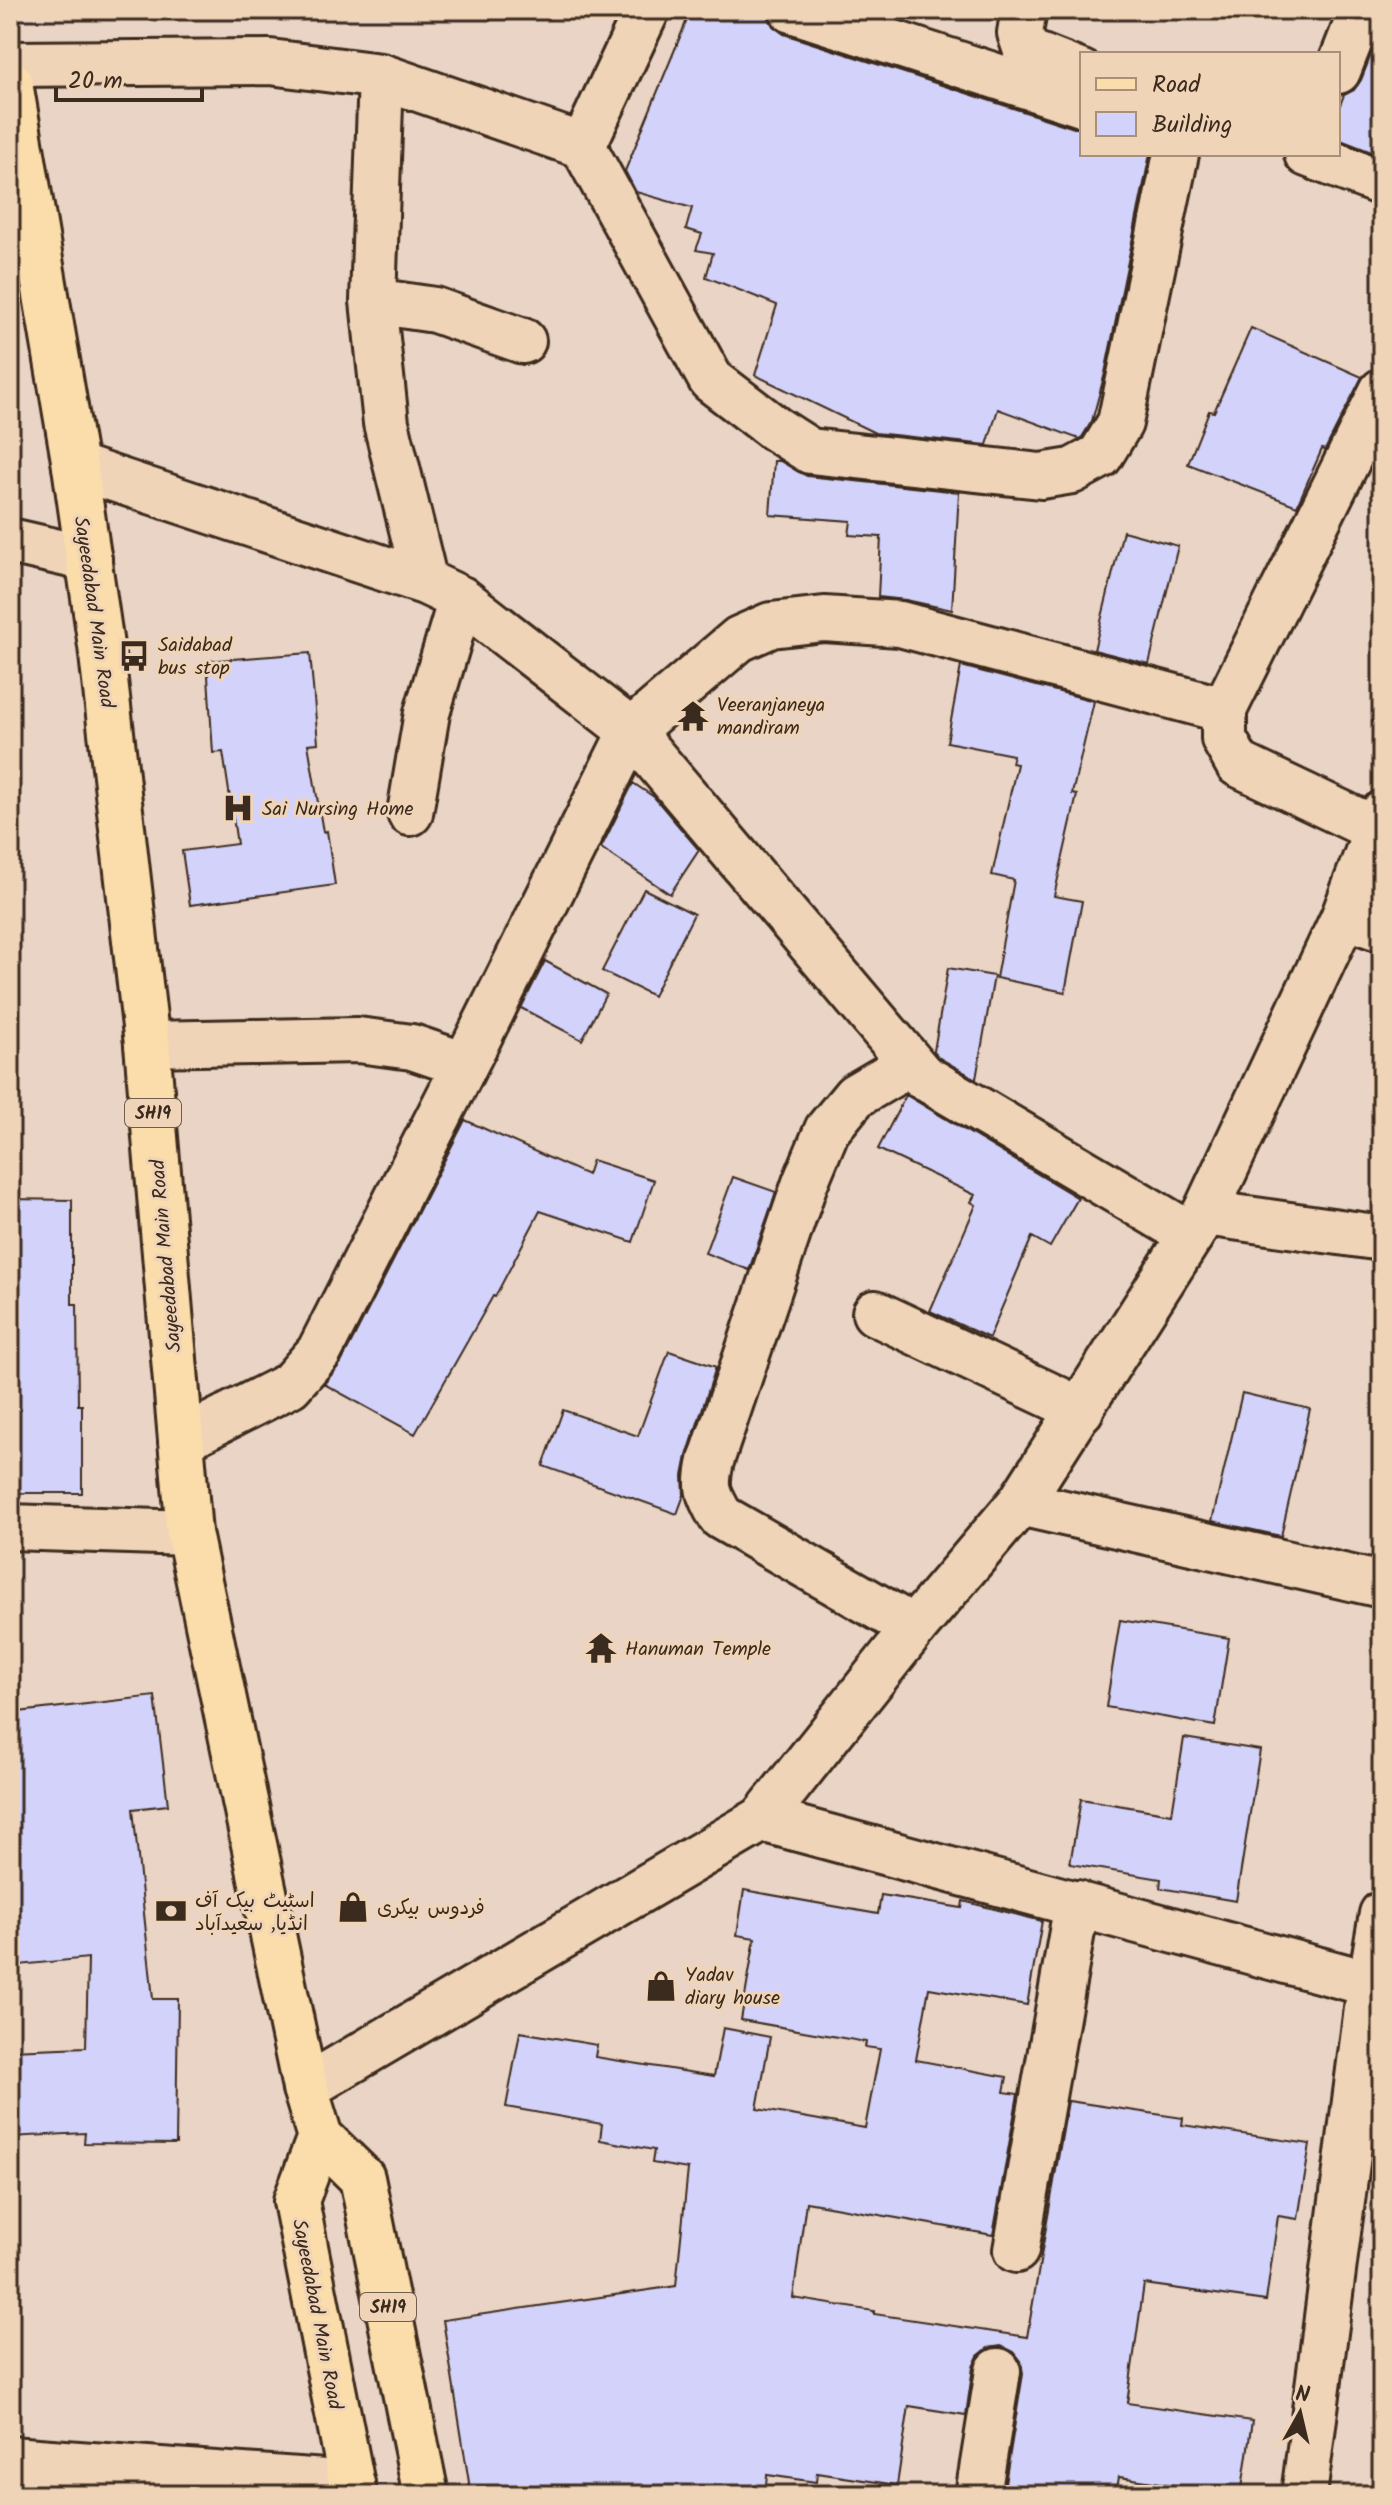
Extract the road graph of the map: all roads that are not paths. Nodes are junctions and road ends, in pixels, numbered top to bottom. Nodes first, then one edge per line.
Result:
1 (647, 10) edge
2 (792, 10) edge
3 (1362, 10) edge
4 (1021, 48) edge
5 (10, 64) edge
6 (1340, 66) edge
7 (1080, 72) edge
8 (381, 76) junction
9 (10, 83) edge
10 (1080, 102) edge
11 (583, 146) junction
12 (1176, 156) edge
13 (1312, 156) edge
14 (1382, 183) edge
15 (373, 301) junction
16 (523, 341) dead end
17 (1382, 391) edge
18 (75, 466) junction
19 (10, 541) edge
20 (89, 559) junction
21 (443, 590) junction
22 (1224, 710) junction
23 (631, 731) junction
24 (410, 813) dead end
25 (1379, 821) edge
26 (1363, 922) edge
27 (147, 1044) junction
28 (911, 1063) junction
29 (465, 1065) junction
30 (1198, 1224) junction
31 (1382, 1238) edge
32 (875, 1313) dead end
33 (1081, 1410) junction
34 (181, 1440) junction
35 (1020, 1503) junction
36 (10, 1527) edge
37 (189, 1533) junction
38 (1382, 1585) edge
39 (914, 1628) junction
40 (762, 1819) junction
41 (1077, 1903) junction
42 (1382, 1914) edge
43 (1376, 1986) edge
44 (305, 2088) junction
45 (320, 2137) junction
46 (1016, 2250) dead end
47 (998, 2371) dead end
48 (10, 2459) edge
49 (353, 2489) edge
50 (426, 2495) edge
51 (978, 2495) edge
52 (1304, 2495) edge

1 - 11 street
2 - 4 street
3 - 6 street
4 - 7 street
4 - 10 street
5 - 8 street
8 - 11 street
8 - 15 street
9 - 18 main road, Sayeedabad Main Road / SH19
11 - 12 street
13 - 14 street
15 - 16 street
15 - 21 street
17 - 22 street
18 - 20 main road, Sayeedabad Main Road / SH19
18 - 21 street
19 - 20 street
20 - 27 main road, Sayeedabad Main Road / SH19
21 - 23 street
21 - 24 street
22 - 23 street
22 - 25 street
23 - 28 street
23 - 29 street
25 - 26 street
26 - 30 street
27 - 29 street
27 - 34 main road, Sayeedabad Main Road / SH19
28 - 30 street
28 - 39 street
29 - 34 street
30 - 31 street
30 - 33 street
32 - 33 street
33 - 35 street
34 - 37 main road, Sayeedabad Main Road / SH19
35 - 38 street
35 - 39 street
36 - 37 street
37 - 44 main road, Sayeedabad Main Road / SH19
39 - 40 street
40 - 41 street
40 - 44 street
41 - 43 street
41 - 46 street
42 - 43 street
43 - 52 street
44 - 45 main road, Sayeedabad Main Road / SH19
45 - 49 main road, Sayeedabad Main Road
45 - 50 main road, Sayeedabad Main Road / SH19
47 - 51 street
48 - 49 street

